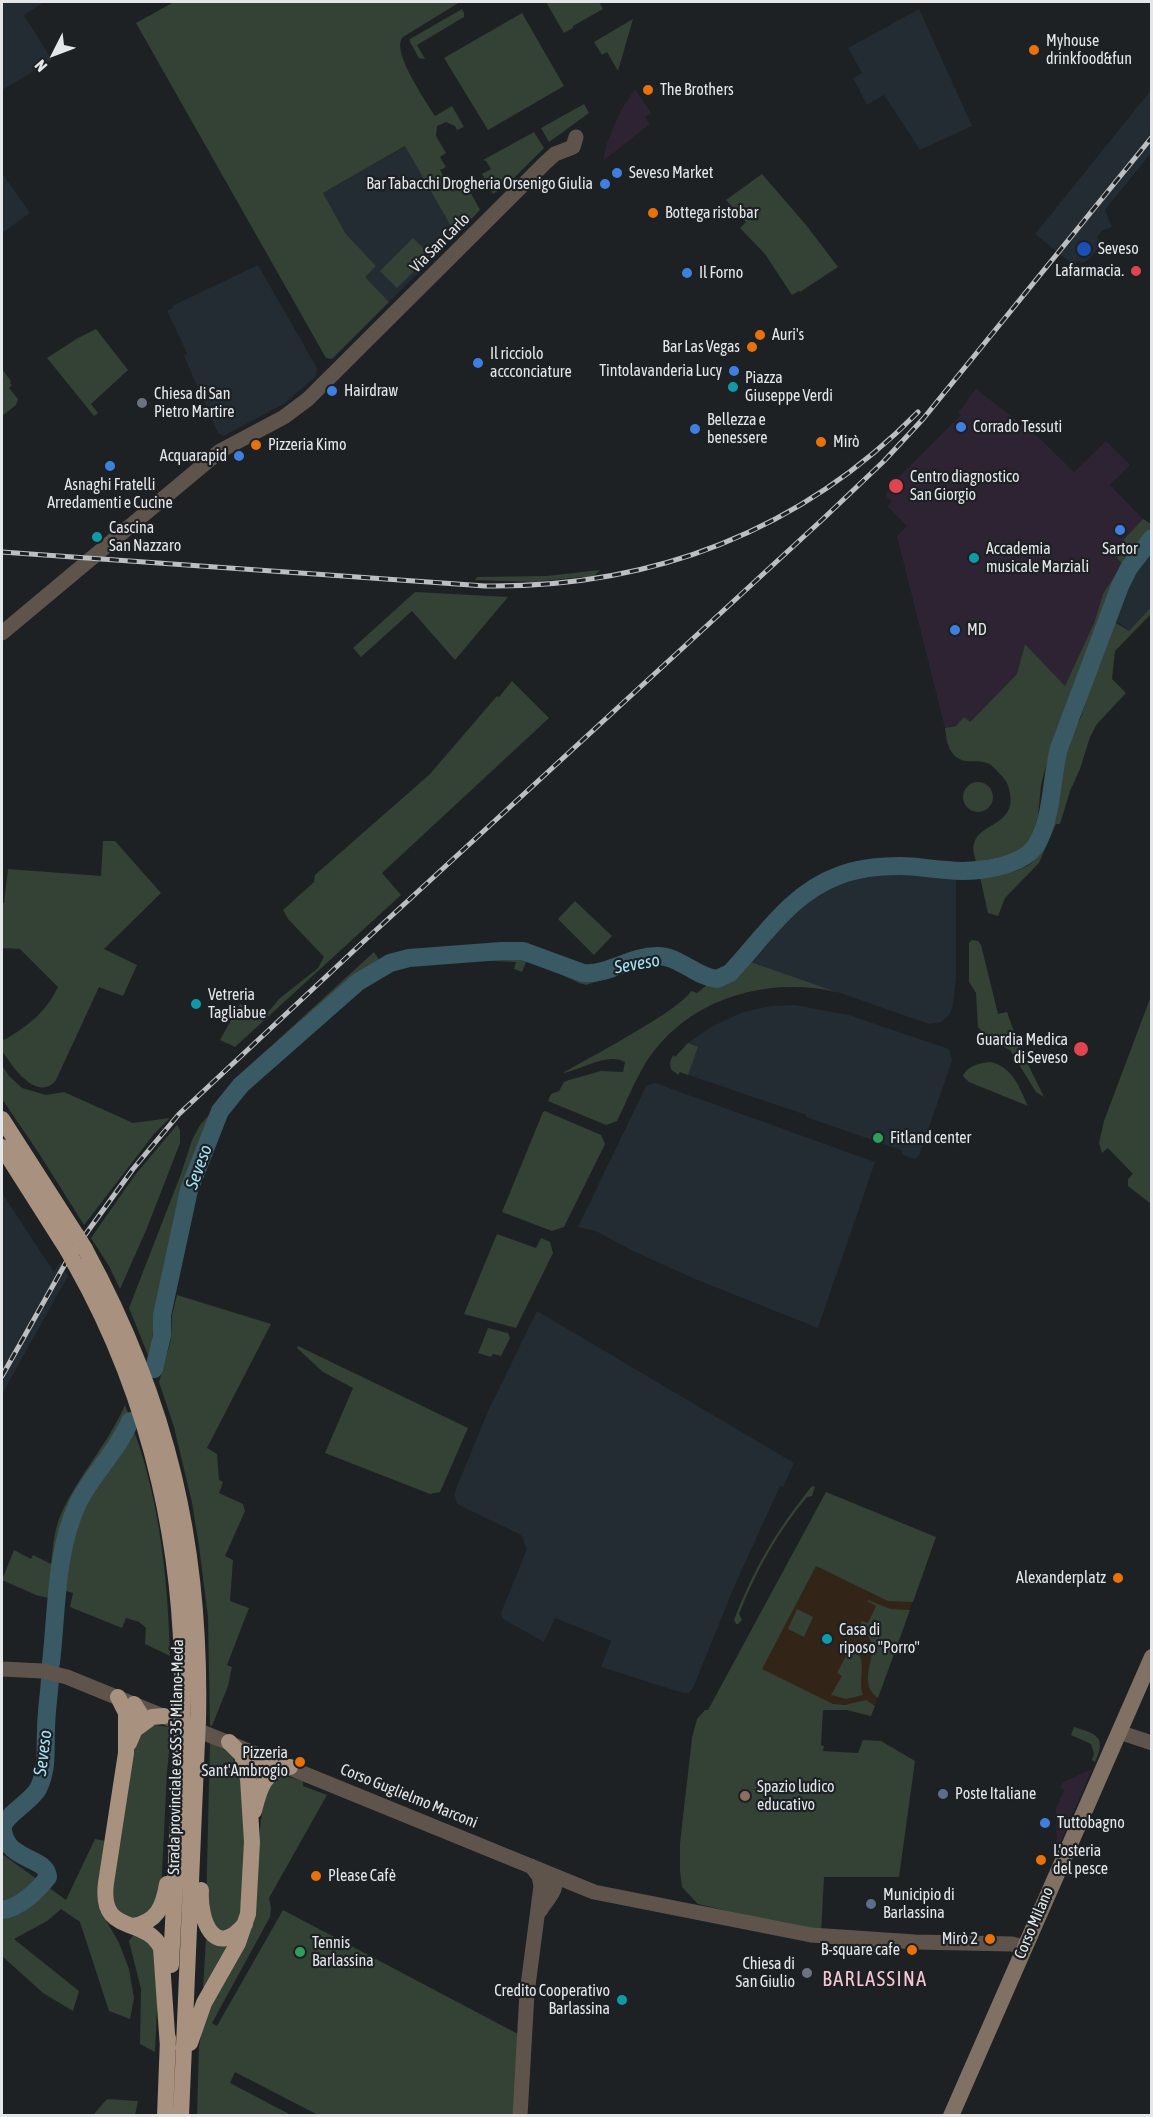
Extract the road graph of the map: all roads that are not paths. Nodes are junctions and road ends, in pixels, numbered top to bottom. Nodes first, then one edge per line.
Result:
1 (576, 137) dead end
2 (2, 633) edge
3 (2, 1119) edge
4 (2, 1147) edge
5 (76, 1250) junction
6 (1152, 1657) edge
7 (2, 1669) edge
8 (118, 1697) junction
9 (140, 1707) junction
10 (164, 1716) junction
11 (190, 1718) junction
12 (132, 1725) junction
13 (1119, 1732) junction
14 (229, 1742) junction
15 (1152, 1743) edge
16 (266, 1757) junction
17 (290, 1767) junction
18 (267, 1776) junction
19 (248, 1779) junction
20 (186, 1819) junction
21 (252, 1820) junction
22 (531, 1866) junction
23 (554, 1877) junction
24 (577, 1886) junction
25 (545, 1894) junction
26 (247, 1921) junction
27 (133, 1926) junction
28 (1024, 1947) junction
29 (168, 2048) junction
30 (182, 2082) junction
31 (165, 2115) edge
32 (181, 2115) edge
33 (520, 2115) edge
34 (951, 2115) edge

1 - 2 street, Via San Carlo
3 - 5 highway, Strada provinciale ex SS 35 Milano-Meda
4 - 5 highway, Strada provinciale ex SS 35 Milano-Meda
5 - 11 highway, Strada provinciale ex SS 35 Milano-Meda
5 - 11 highway, Strada provinciale ex SS 35 Milano-Meda
6 - 13 main road, Corso Milano
7 - 8 street, Corso Guglielmo Marconi
8 - 9 street, Corso Guglielmo Marconi
8 - 12 highway
9 - 10 street, Corso Guglielmo Marconi
9 - 12 highway
10 - 12 highway
10 - 14 street, Corso Guglielmo Marconi
11 - 20 highway, Strada provinciale ex SS 35 Milano-Meda, bridge
12 - 27 highway
13 - 15 street
13 - 28 main road, Corso Milano
14 - 16 street, Corso Guglielmo Marconi
14 - 19 highway
16 - 17 street, Corso Guglielmo Marconi
16 - 18 highway
16 - 19 highway
17 - 18 highway
17 - 22 street, Corso Guglielmo Marconi
18 - 21 highway
19 - 21 highway
20 - 26 highway
20 - 27 highway
20 - 29 highway, Strada provinciale ex SS 35 Milano-Meda
20 - 30 highway, Strada provinciale ex SS 35 Milano-Meda
21 - 26 highway
22 - 23 street, Corso Guglielmo Marconi
22 - 25 street
23 - 24 street, Corso Guglielmo Marconi
23 - 25 street
24 - 25 street
24 - 28 street, Corso Guglielmo Marconi
25 - 33 street
26 - 30 highway
27 - 29 highway
28 - 34 main road, Corso Milano
29 - 31 highway, Strada provinciale ex SS 35 Milano-Meda
30 - 32 highway, Strada provinciale ex SS 35 Milano-Meda

